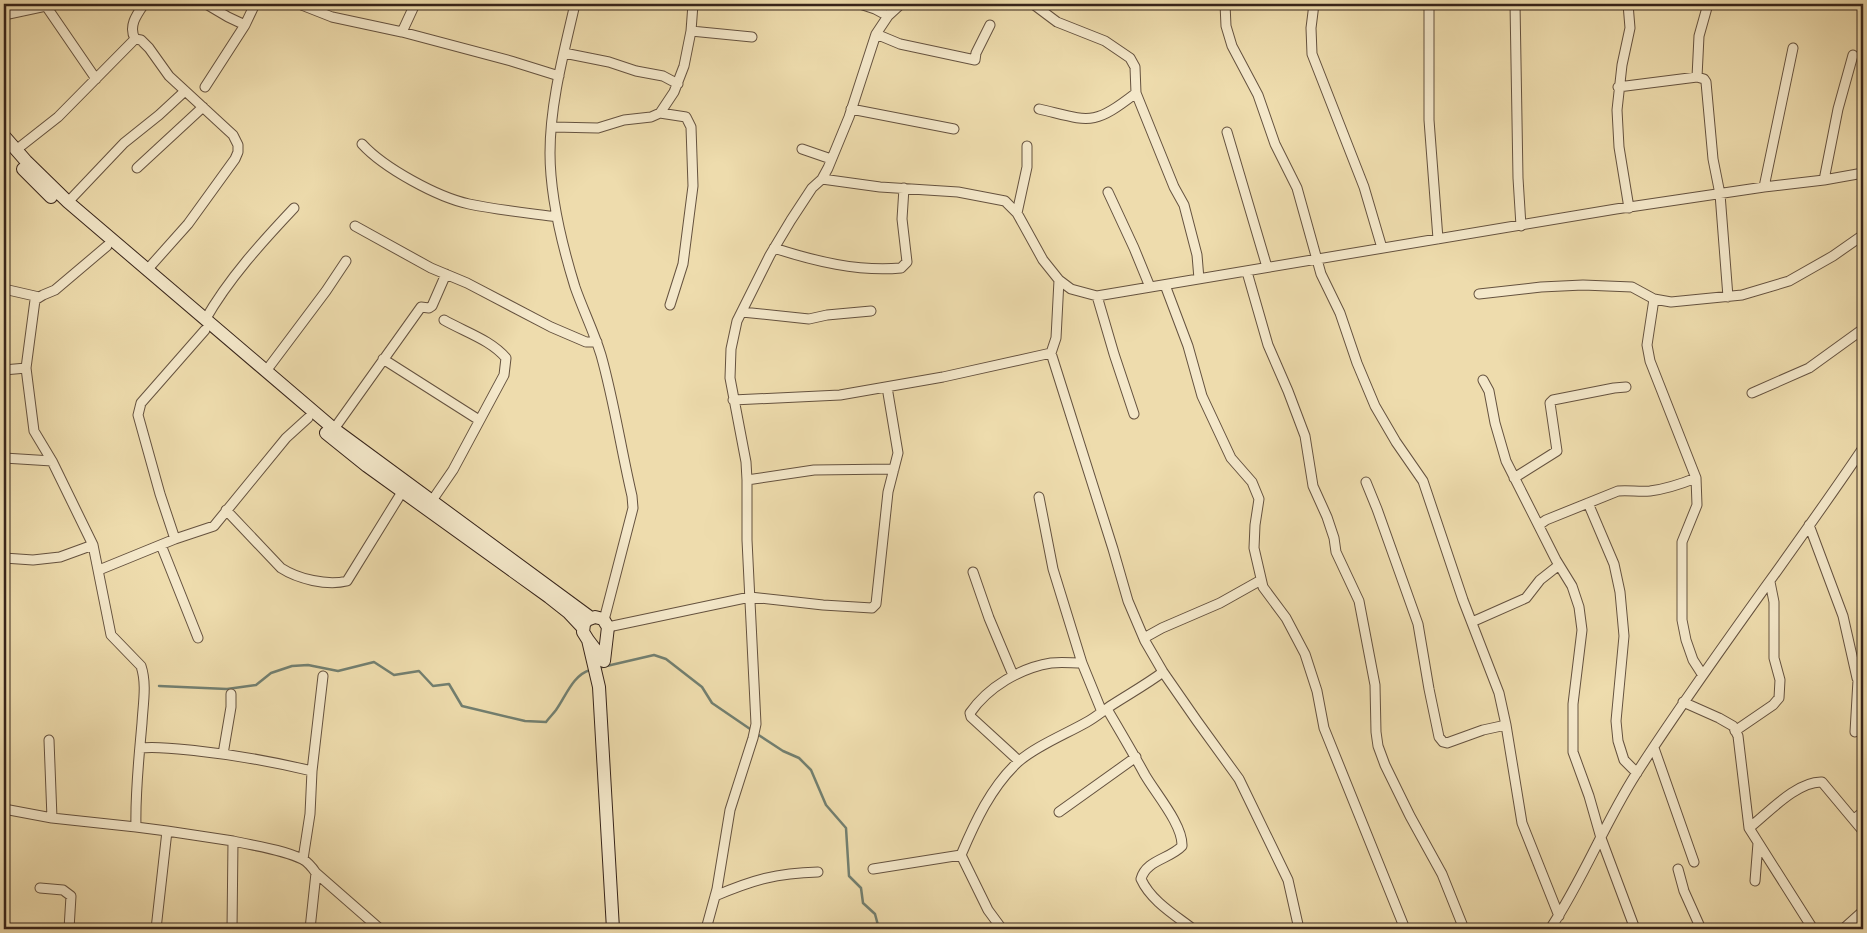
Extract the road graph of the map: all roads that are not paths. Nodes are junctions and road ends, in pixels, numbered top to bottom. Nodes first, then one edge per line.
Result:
1 (144, 4) edge
2 (206, 4) edge
3 (254, 4) edge
4 (299, 4) edge
5 (415, 4) edge
6 (575, 4) edge
7 (693, 4) edge
8 (860, 4) edge
9 (901, 4) edge
10 (1033, 4) edge
11 (1225, 4) edge
12 (1314, 4) edge
13 (1429, 4) edge
14 (1515, 4) edge
15 (1628, 4) edge
16 (1708, 4) edge
17 (45, 5) edge
18 (4, 15) edge
19 (888, 16) junction
20 (245, 25) junction
21 (990, 25) dead end
22 (691, 31) junction
23 (402, 32) junction
24 (876, 34) junction
25 (752, 37) dead end
26 (135, 39) junction
27 (1793, 48) dead end
28 (564, 53) junction
29 (1853, 55) dead end
30 (559, 76) junction
31 (1697, 77) junction
32 (96, 79) junction
33 (678, 84) junction
34 (205, 87) dead end
35 (1618, 87) junction
36 (185, 91) junction
37 (1136, 93) junction
38 (203, 107) junction
39 (851, 109) junction
40 (1039, 109) dead end
41 (660, 113) junction
42 (552, 127) junction
43 (954, 129) dead end
44 (1227, 132) dead end
45 (4, 136) edge
46 (362, 144) dead end
47 (1028, 146) dead end
48 (802, 149) dead end
49 (10, 150) edge
50 (831, 159) junction
51 (137, 168) dead end
52 (1863, 173) edge
53 (822, 179) junction
54 (1824, 180) junction
55 (1764, 187) junction
56 (904, 188) junction
57 (1108, 192) dead end
58 (1720, 194) junction
59 (68, 202) junction
60 (294, 208) dead end
61 (1629, 208) junction
62 (1017, 213) junction
63 (557, 216) junction
64 (354, 226) dead end
65 (1521, 226) junction
66 (1863, 235) edge
67 (1438, 239) junction
68 (106, 246) junction
69 (774, 248) junction
70 (1382, 248) junction
71 (346, 260) dead end
72 (1317, 260) junction
73 (1267, 267) junction
74 (147, 270) junction
75 (1247, 272) junction
76 (446, 274) junction
77 (1199, 278) junction
78 (1059, 280) junction
79 (1165, 285) junction
80 (1150, 287) junction
81 (4, 290) edge
82 (1480, 294) dead end
83 (1097, 296) junction
84 (38, 297) junction
85 (1728, 297) junction
86 (1654, 299) junction
87 (670, 305) dead end
88 (871, 311) dead end
89 (742, 312) junction
90 (444, 320) dead end
91 (205, 325) junction
92 (1863, 329) edge
93 (597, 342) junction
94 (1051, 353) junction
95 (383, 359) junction
96 (26, 368) junction
97 (4, 370) edge
98 (266, 371) junction
99 (1484, 380) dead end
100 (887, 387) junction
101 (1626, 387) dead end
102 (1752, 393) dead end
103 (733, 400) junction
104 (1134, 414) dead end
105 (308, 418) junction
106 (479, 420) junction
107 (334, 429) junction
108 (1863, 448) edge
109 (4, 458) edge
110 (52, 461) junction
111 (894, 469) junction
112 (1514, 478) junction
113 (1696, 478) junction
114 (747, 480) junction
115 (1366, 482) dead end
116 (402, 492) junction
117 (1039, 497) dead end
118 (432, 502) junction
119 (1588, 503) junction
120 (226, 510) junction
121 (1539, 525) junction
122 (1809, 525) junction
123 (175, 539) junction
124 (93, 545) junction
125 (161, 545) junction
126 (4, 558) edge
127 (1559, 565) junction
128 (99, 570) junction
129 (973, 572) dead end
130 (1261, 580) junction
131 (1770, 582) junction
132 (750, 597) junction
133 (1472, 622) junction
134 (606, 624) junction
135 (587, 629) junction
136 (198, 638) dead end
137 (1144, 638) junction
138 (1082, 663) junction
139 (600, 666) junction
140 (1163, 672) junction
141 (1702, 674) junction
142 (1013, 675) junction
143 (322, 676) dead end
144 (1861, 681) edge
145 (231, 694) dead end
146 (1684, 702) junction
147 (1105, 710) junction
148 (1506, 725) junction
149 (1736, 731) junction
150 (1855, 732) dead end
151 (49, 740) dead end
152 (140, 748) junction
153 (1654, 748) junction
154 (223, 754) junction
155 (1136, 757) junction
156 (1019, 761) junction
157 (312, 771) junction
158 (1637, 773) junction
159 (4, 809) edge
160 (1059, 812) dead end
161 (1863, 812) edge
162 (52, 818) junction
163 (1854, 819) junction
164 (136, 827) junction
165 (1749, 828) junction
166 (167, 830) junction
167 (1863, 831) edge
168 (1601, 838) junction
169 (233, 841) junction
170 (1758, 843) junction
171 (961, 855) junction
172 (303, 859) junction
173 (1694, 862) dead end
174 (874, 869) dead end
175 (1678, 869) dead end
176 (818, 872) dead end
177 (316, 873) junction
178 (1755, 881) dead end
179 (40, 888) dead end
180 (715, 896) junction
181 (1863, 911) edge
182 (1559, 916) junction
183 (69, 929) edge
184 (156, 929) edge
185 (232, 929) edge
186 (310, 929) edge
187 (380, 929) edge
188 (613, 929) edge
189 (620, 929) edge
190 (706, 929) edge
191 (1002, 929) edge
192 (1193, 929) edge
193 (1299, 929) edge
194 (1405, 929) edge
195 (1464, 929) edge
196 (1550, 929) edge
197 (1636, 929) edge
198 (1702, 929) edge
199 (1813, 929) edge
200 (1843, 929) edge

1 - 26 street
2 - 20 street
3 - 20 street
4 - 23 street
5 - 23 street
6 - 28 street
7 - 22 street
8 - 19 street
9 - 19 street
10 - 37 street
11 - 72 street
12 - 70 street
13 - 67 street
14 - 65 street
15 - 35 street
16 - 31 street
17 - 18 street
17 - 32 street
19 - 24 street
20 - 34 street
21 - 24 street
22 - 25 street
22 - 33 street
23 - 30 street
24 - 39 street
26 - 32 street
26 - 36 street
27 - 55 street
28 - 30 street
28 - 33 street
29 - 54 street
30 - 42 street
31 - 35 street
31 - 58 street
32 - 49 street
33 - 41 street
35 - 61 street
36 - 38 street
36 - 59 street
37 - 40 street
37 - 77 street
38 - 51 street
38 - 74 street
39 - 43 street
39 - 50 street
41 - 42 street
41 - 87 street
42 - 63 street
44 - 73 street
45 - 49 street
46 - 63 street
47 - 62 street
48 - 50 street
49 - 59 street
49 - 68 street
50 - 53 street
52 - 54 street
53 - 56 street
53 - 69 street
54 - 55 street
55 - 58 street
56 - 62 street
56 - 69 street
57 - 80 street
58 - 61 street
58 - 85 street
59 - 74 street
60 - 91 street
61 - 65 street
62 - 78 street
63 - 93 street
64 - 76 street
65 - 67 street
66 - 85 street
67 - 70 street
68 - 84 street
68 - 91 street
69 - 89 street
70 - 72 street
71 - 98 street
72 - 73 street
72 - 133 street
73 - 75 street
74 - 91 street
75 - 77 street
75 - 195 street
76 - 93 street
76 - 95 street
77 - 79 street
78 - 83 street
78 - 94 street
79 - 80 street
79 - 130 street
80 - 83 street
81 - 84 street
82 - 86 street
83 - 104 street
84 - 96 street
85 - 86 street
86 - 113 street
88 - 89 street
89 - 103 street
90 - 106 street
91 - 98 street
91 - 105 street
91 - 123 street
92 - 102 street
93 - 134 street
94 - 100 street
94 - 137 street
95 - 106 street
95 - 107 street
96 - 97 street
96 - 110 street
98 - 107 street
99 - 112 street
100 - 103 street
100 - 111 street
101 - 112 street
103 - 114 street
105 - 116 street
105 - 120 street
106 - 118 street
107 - 118 street
108 - 122 street
109 - 110 street
110 - 124 street
111 - 114 street
111 - 132 street
112 - 121 street
113 - 119 street
113 - 141 street
114 - 132 street
115 - 148 street
116 - 120 street
116 - 135 street
117 - 138 street
118 - 135 street
119 - 121 street
119 - 158 street
120 - 123 street
121 - 127 street
122 - 131 street
122 - 144 street
123 - 125 street
124 - 126 street
124 - 128 street
125 - 128 street
125 - 136 street
127 - 133 street
127 - 168 street
128 - 152 street
129 - 142 street
130 - 137 street
130 - 194 street
131 - 141 street
131 - 149 street
132 - 134 street
132 - 180 street
133 - 148 street
134 - 135 street
134 - 139 street
135 - 139 street
137 - 140 street
138 - 142 street
138 - 147 street
139 - 188 street
139 - 189 street
140 - 147 street
140 - 193 street
141 - 146 street
142 - 156 street
143 - 157 street
144 - 150 street
145 - 154 street
146 - 149 street
146 - 153 street
147 - 155 street
147 - 156 street
148 - 182 street
149 - 165 street
151 - 162 street
152 - 154 street
152 - 164 street
153 - 158 street
153 - 173 street
154 - 157 street
155 - 160 street
155 - 192 street
156 - 171 street
157 - 172 street
158 - 168 street
159 - 162 street
161 - 163 street
162 - 164 street
163 - 165 street
163 - 167 street
164 - 166 street
165 - 170 street
166 - 169 street
166 - 184 street
168 - 182 street
168 - 197 street
169 - 172 street
169 - 185 street
170 - 178 street
170 - 199 street
171 - 174 street
171 - 191 street
172 - 177 street
175 - 198 street
176 - 180 street
177 - 186 street
177 - 187 street
179 - 183 street
180 - 190 street
181 - 200 street
182 - 196 street

